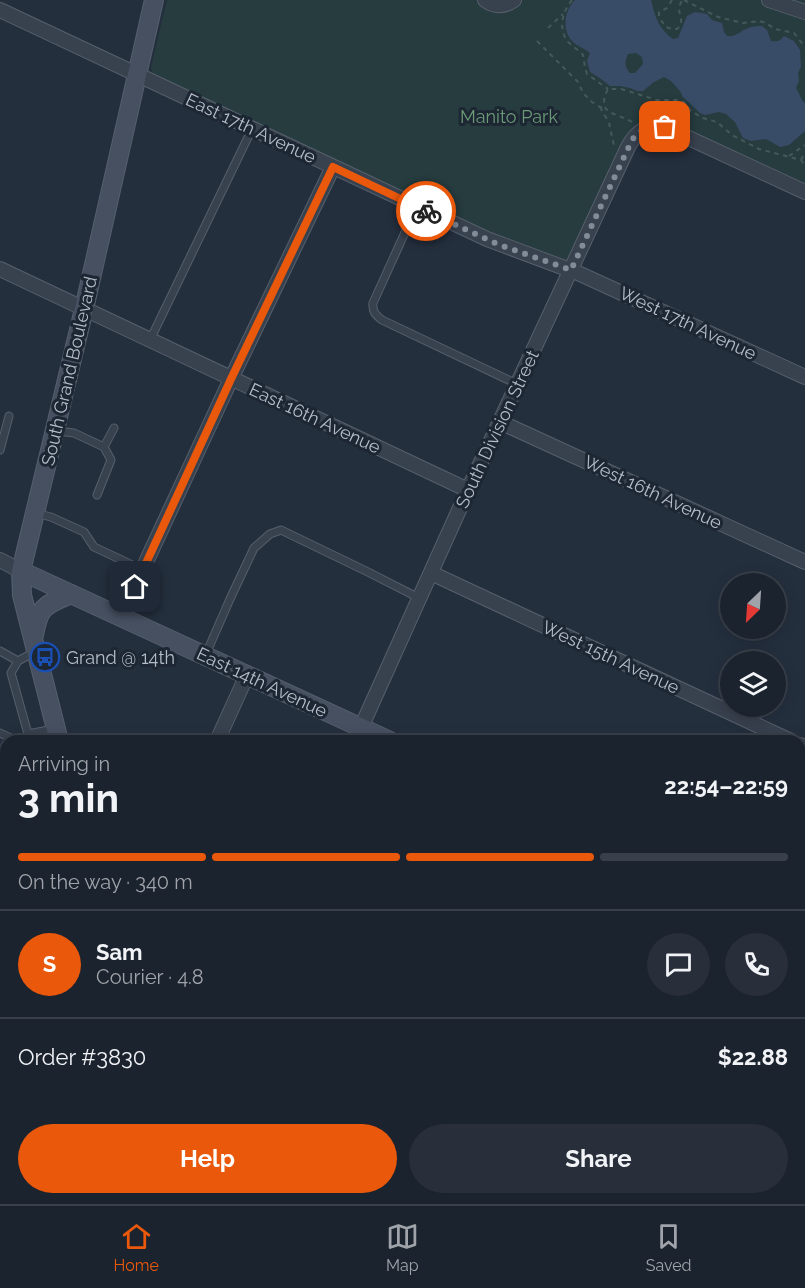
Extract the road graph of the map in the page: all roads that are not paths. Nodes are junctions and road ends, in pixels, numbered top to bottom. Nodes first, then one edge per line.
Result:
1 (154, 0) edge
2 (485, 0) edge
3 (514, 0) edge
4 (769, 0) edge
5 (0, 10) edge
6 (805, 12) edge
7 (136, 75) junction
8 (252, 129) junction
9 (333, 167) junction
10 (805, 192) edge
11 (417, 206) junction
12 (0, 269) edge
13 (571, 270) junction
14 (84, 309) junction
15 (150, 340) junction
16 (805, 377) edge
17 (231, 379) junction
18 (517, 384) junction
19 (9, 416) dead end
20 (500, 422) junction
21 (114, 428) dead end
22 (55, 430) junction
23 (104, 447) junction
24 (0, 450) edge
25 (468, 490) junction
26 (97, 495) dead end
27 (35, 513) junction
28 (0, 560) edge
29 (805, 562) edge
30 (143, 570) junction
31 (21, 571) junction
32 (431, 573) junction
33 (71, 594) junction
34 (419, 598) junction
35 (121, 616) junction
36 (34, 646) junction
37 (0, 651) edge
38 (206, 656) junction
39 (18, 661) junction
40 (248, 675) junction
41 (358, 734) edge
42 (28, 735) edge
43 (57, 735) edge
44 (220, 735) edge
45 (778, 735) edge

1 - 7 main road, South Grand Boulevard
2 - 3 street
4 - 6 street
5 - 7 street, East 17th Avenue
7 - 8 street, East 17th Avenue
7 - 14 main road, South Grand Boulevard
8 - 9 street, East 17th Avenue
8 - 15 lane
9 - 11 street, East 17th Avenue
9 - 17 street
10 - 13 street, South Division Street
11 - 13 street, East 17th Avenue
11 - 18 lane
12 - 14 street, East 16th Avenue
13 - 16 street, West 17th Avenue
13 - 18 street, South Division Street
14 - 15 street, East 16th Avenue
14 - 22 main road, South Grand Boulevard
15 - 17 street, East 16th Avenue
17 - 25 street, East 16th Avenue
17 - 30 street
18 - 20 street, South Division Street
19 - 24 lane
20 - 25 street, South Division Street
20 - 29 street, West 16th Avenue
21 - 23 lane
22 - 23 lane
22 - 27 main road, South Grand Boulevard
23 - 26 lane
25 - 32 street, South Division Street
27 - 30 lane
27 - 31 main road, South Grand Boulevard
28 - 31 street, East 14th Avenue
30 - 35 street
31 - 33 main road, East 14th Avenue
31 - 36 main road, South Grand Boulevard
32 - 34 street, South Division Street
32 - 45 street, West 15th Avenue
33 - 35 main road, East 14th Avenue
33 - 36 main road
34 - 38 lane
34 - 41 street, South Division Street
35 - 38 main road, East 14th Avenue
36 - 39 lane
36 - 43 main road, South Grand Boulevard
37 - 39 lane
38 - 40 main road, East 14th Avenue
39 - 42 lane
40 - 41 main road, East 14th Avenue
40 - 44 street

